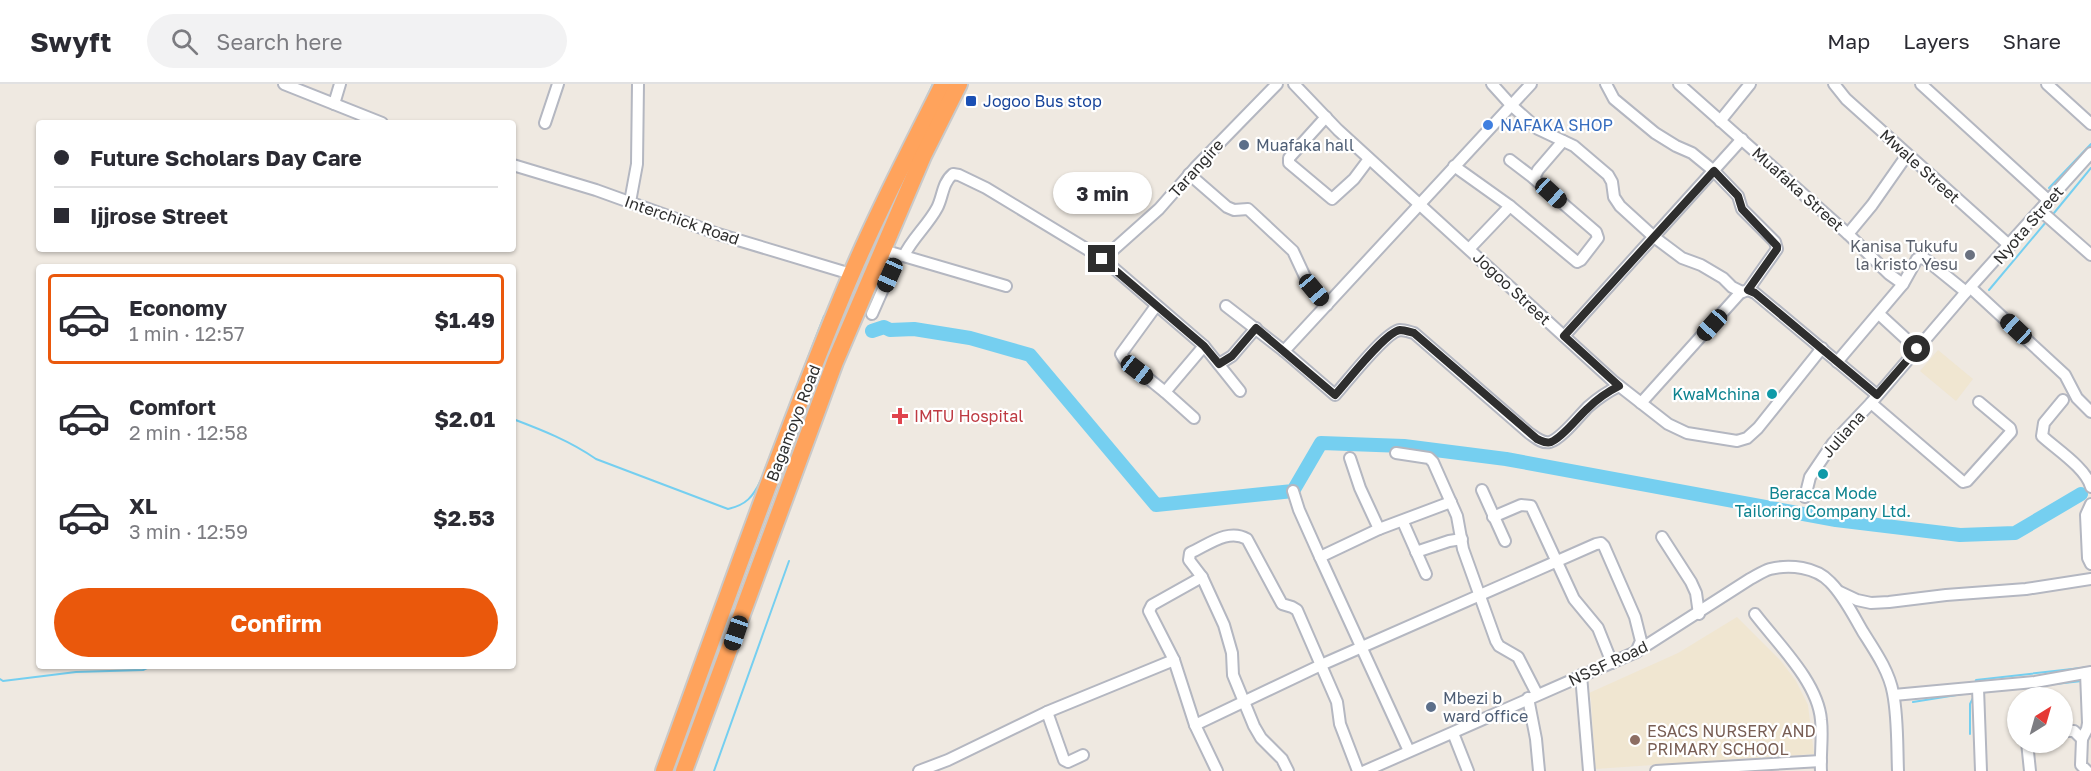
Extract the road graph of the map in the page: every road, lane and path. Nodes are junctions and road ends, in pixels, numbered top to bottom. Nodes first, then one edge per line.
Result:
1 (284, 84) edge
2 (340, 84) edge
3 (558, 84) edge
4 (638, 84) edge
5 (943, 84) edge
6 (959, 84) edge
7 (1277, 84) edge
8 (1294, 84) edge
9 (1491, 84) edge
10 (1531, 84) edge
11 (1606, 84) edge
12 (1679, 84) edge
13 (1750, 84) edge
14 (1834, 84) edge
15 (1921, 84) edge
16 (2047, 84) edge
17 (334, 104) junction
18 (1511, 105) junction
19 (1326, 117) junction
20 (374, 120) edge
21 (1720, 121) junction
22 (545, 123) dead end
23 (2091, 124) edge
24 (1742, 139) junction
25 (1563, 141) junction
26 (2091, 153) edge
27 (1907, 155) junction
28 (1369, 159) junction
29 (1510, 160) dead end
30 (516, 166) edge
31 (1454, 166) junction
32 (1714, 171) junction
33 (1189, 174) junction
34 (1534, 178) junction
35 (2049, 201) junction
36 (630, 202) junction
37 (1419, 203) junction
38 (1510, 206) junction
39 (2041, 211) junction
40 (1848, 234) junction
41 (1654, 237) junction
42 (2010, 246) junction
43 (1469, 249) junction
44 (895, 253) junction
45 (2091, 255) edge
46 (1102, 259) junction
47 (851, 274) junction
48 (1903, 284) junction
49 (1006, 286) dead end
50 (1745, 291) junction
51 (1967, 292) junction
52 (1327, 305) junction
53 (1156, 306) junction
54 (1226, 306) dead end
55 (872, 314) dead end
56 (1879, 314) junction
57 (1256, 328) junction
58 (1564, 336) junction
59 (1204, 346) junction
60 (1822, 348) junction
61 (1917, 349) junction
62 (1284, 351) junction
63 (1837, 362) junction
64 (1219, 364) junction
65 (1619, 386) junction
66 (1240, 391) dead end
67 (1165, 392) junction
68 (1874, 399) junction
69 (2063, 400) dead end
70 (1978, 402) dead end
71 (1641, 403) junction
72 (2091, 412) edge
73 (1194, 418) dead end
74 (1396, 453) dead end
75 (1350, 458) dead end
76 (2091, 487) edge
77 (1482, 490) dead end
78 (1293, 491) dead end
79 (1805, 497) dead end
80 (1451, 502) junction
81 (2091, 504) edge
82 (1493, 517) junction
83 (1402, 522) junction
84 (1379, 529) junction
85 (1662, 537) dead end
86 (1462, 539) junction
87 (1505, 541) dead end
88 (1416, 552) junction
89 (1320, 557) junction
90 (1557, 561) junction
91 (2091, 564) edge
92 (1426, 573) dead end
93 (1202, 577) junction
94 (2091, 579) edge
95 (1839, 592) junction
96 (1479, 596) junction
97 (1699, 614) junction
98 (1755, 614) dead end
99 (1360, 647) junction
100 (1636, 652) junction
101 (1174, 660) junction
102 (1612, 663) junction
103 (1321, 665) junction
104 (2088, 672) edge
105 (1581, 675) junction
106 (1978, 688) junction
107 (1894, 695) junction
108 (1533, 696) junction
109 (1242, 700) junction
110 (1047, 712) junction
111 (1195, 725) junction
112 (2073, 731) edge
113 (1453, 733) junction
114 (2085, 744) edge
115 (1409, 751) junction
116 (2029, 753) edge
117 (1083, 755) dead end
118 (950, 766) edge
119 (1388, 766) edge
120 (1821, 766) edge
121 (1701, 770) edge
122 (664, 771) edge
123 (684, 771) edge
124 (919, 771) edge
125 (1217, 771) edge
126 (1288, 771) edge
127 (1358, 771) edge
128 (1365, 771) edge
129 (1468, 771) edge
130 (1539, 771) edge
131 (1589, 771) edge
132 (1656, 771) edge
133 (1898, 771) edge
134 (1981, 771) edge
135 (2030, 771) edge
136 (2086, 771) edge

1 - 17 street
2 - 17 street
3 - 22 street
4 - 36 street
5 - 47 highway, Bagamoyo Road
6 - 44 highway, Bagamoyo Road
7 - 33 street, Tarangire
8 - 19 street, Jogoo Street
9 - 18 street
10 - 18 street
11 - 32 street
12 - 21 street, Muafaka Street
13 - 21 street
14 - 27 street, Mwale Street
15 - 35 street
16 - 23 street
17 - 20 street
18 - 25 street
18 - 31 street
19 - 28 street, Jogoo Street
19 - 28 street
21 - 24 street, Muafaka Street
24 - 32 street
24 - 40 street, Muafaka Street
25 - 34 street
25 - 41 street
26 - 35 street, Nyota Street
27 - 40 street
27 - 42 street, Mwale Street
28 - 37 street, Jogoo Street
29 - 34 street
30 - 36 street, Interchick Road
31 - 37 street
31 - 38 street
32 - 41 street
32 - 50 street
33 - 46 street, Tarangire
33 - 52 street
34 - 38 street
35 - 39 street, Nyota Street
36 - 47 street, Interchick Road
37 - 43 street, Jogoo Street
37 - 52 street
38 - 43 street
39 - 42 street, Nyota Street
39 - 45 street
40 - 48 street, Muafaka Street
41 - 50 street
41 - 58 street
42 - 51 street, Nyota Street
43 - 58 street, Jogoo Street
44 - 46 street
44 - 49 street
44 - 55 street
44 - 123 highway, Bagamoyo Road
46 - 53 street
47 - 122 highway, Bagamoyo Road
48 - 51 street
48 - 56 street
50 - 60 street
50 - 71 street
51 - 61 street, Juliana
51 - 72 street
52 - 62 street
53 - 59 street
53 - 67 street
54 - 57 street
56 - 61 street
56 - 63 street
57 - 62 street
57 - 64 street
58 - 65 street, Jogoo Street
59 - 64 street
59 - 67 street
60 - 63 street
60 - 71 street, Jogoo Street
61 - 68 street, Juliana
62 - 65 street
63 - 68 street
64 - 66 street
65 - 71 street, Jogoo Street
67 - 73 street
68 - 70 street
68 - 79 street, Juliana
69 - 76 street
74 - 80 street
75 - 84 street
77 - 82 street
78 - 89 street
80 - 83 street
80 - 86 street
81 - 91 street
82 - 87 street
82 - 90 street
83 - 84 street
83 - 88 street
84 - 89 street
85 - 97 street
86 - 88 street
86 - 96 street
88 - 92 street
89 - 99 street
90 - 96 street
90 - 100 street
90 - 102 street
93 - 101 street
93 - 103 street
93 - 109 street
94 - 95 street
95 - 97 street, NSSF Road
95 - 107 street
96 - 99 street
96 - 108 street
97 - 100 street, NSSF Road
98 - 120 street
99 - 103 street
99 - 115 street
100 - 102 street, NSSF Road
101 - 110 street
101 - 111 street
102 - 105 street, NSSF Road
103 - 109 street
103 - 127 street
104 - 106 street
104 - 114 street
105 - 108 street, NSSF Road
105 - 131 street
106 - 107 street
106 - 134 street
107 - 133 street
108 - 113 street, NSSF Road
108 - 130 street
109 - 111 street
109 - 126 street
110 - 117 street
110 - 118 street
111 - 125 street
112 - 114 street
113 - 115 street, NSSF Road
113 - 129 street
114 - 136 street
115 - 119 street, NSSF Road
116 - 135 street
118 - 124 street
119 - 128 street, NSSF Road
120 - 121 street
121 - 132 street

